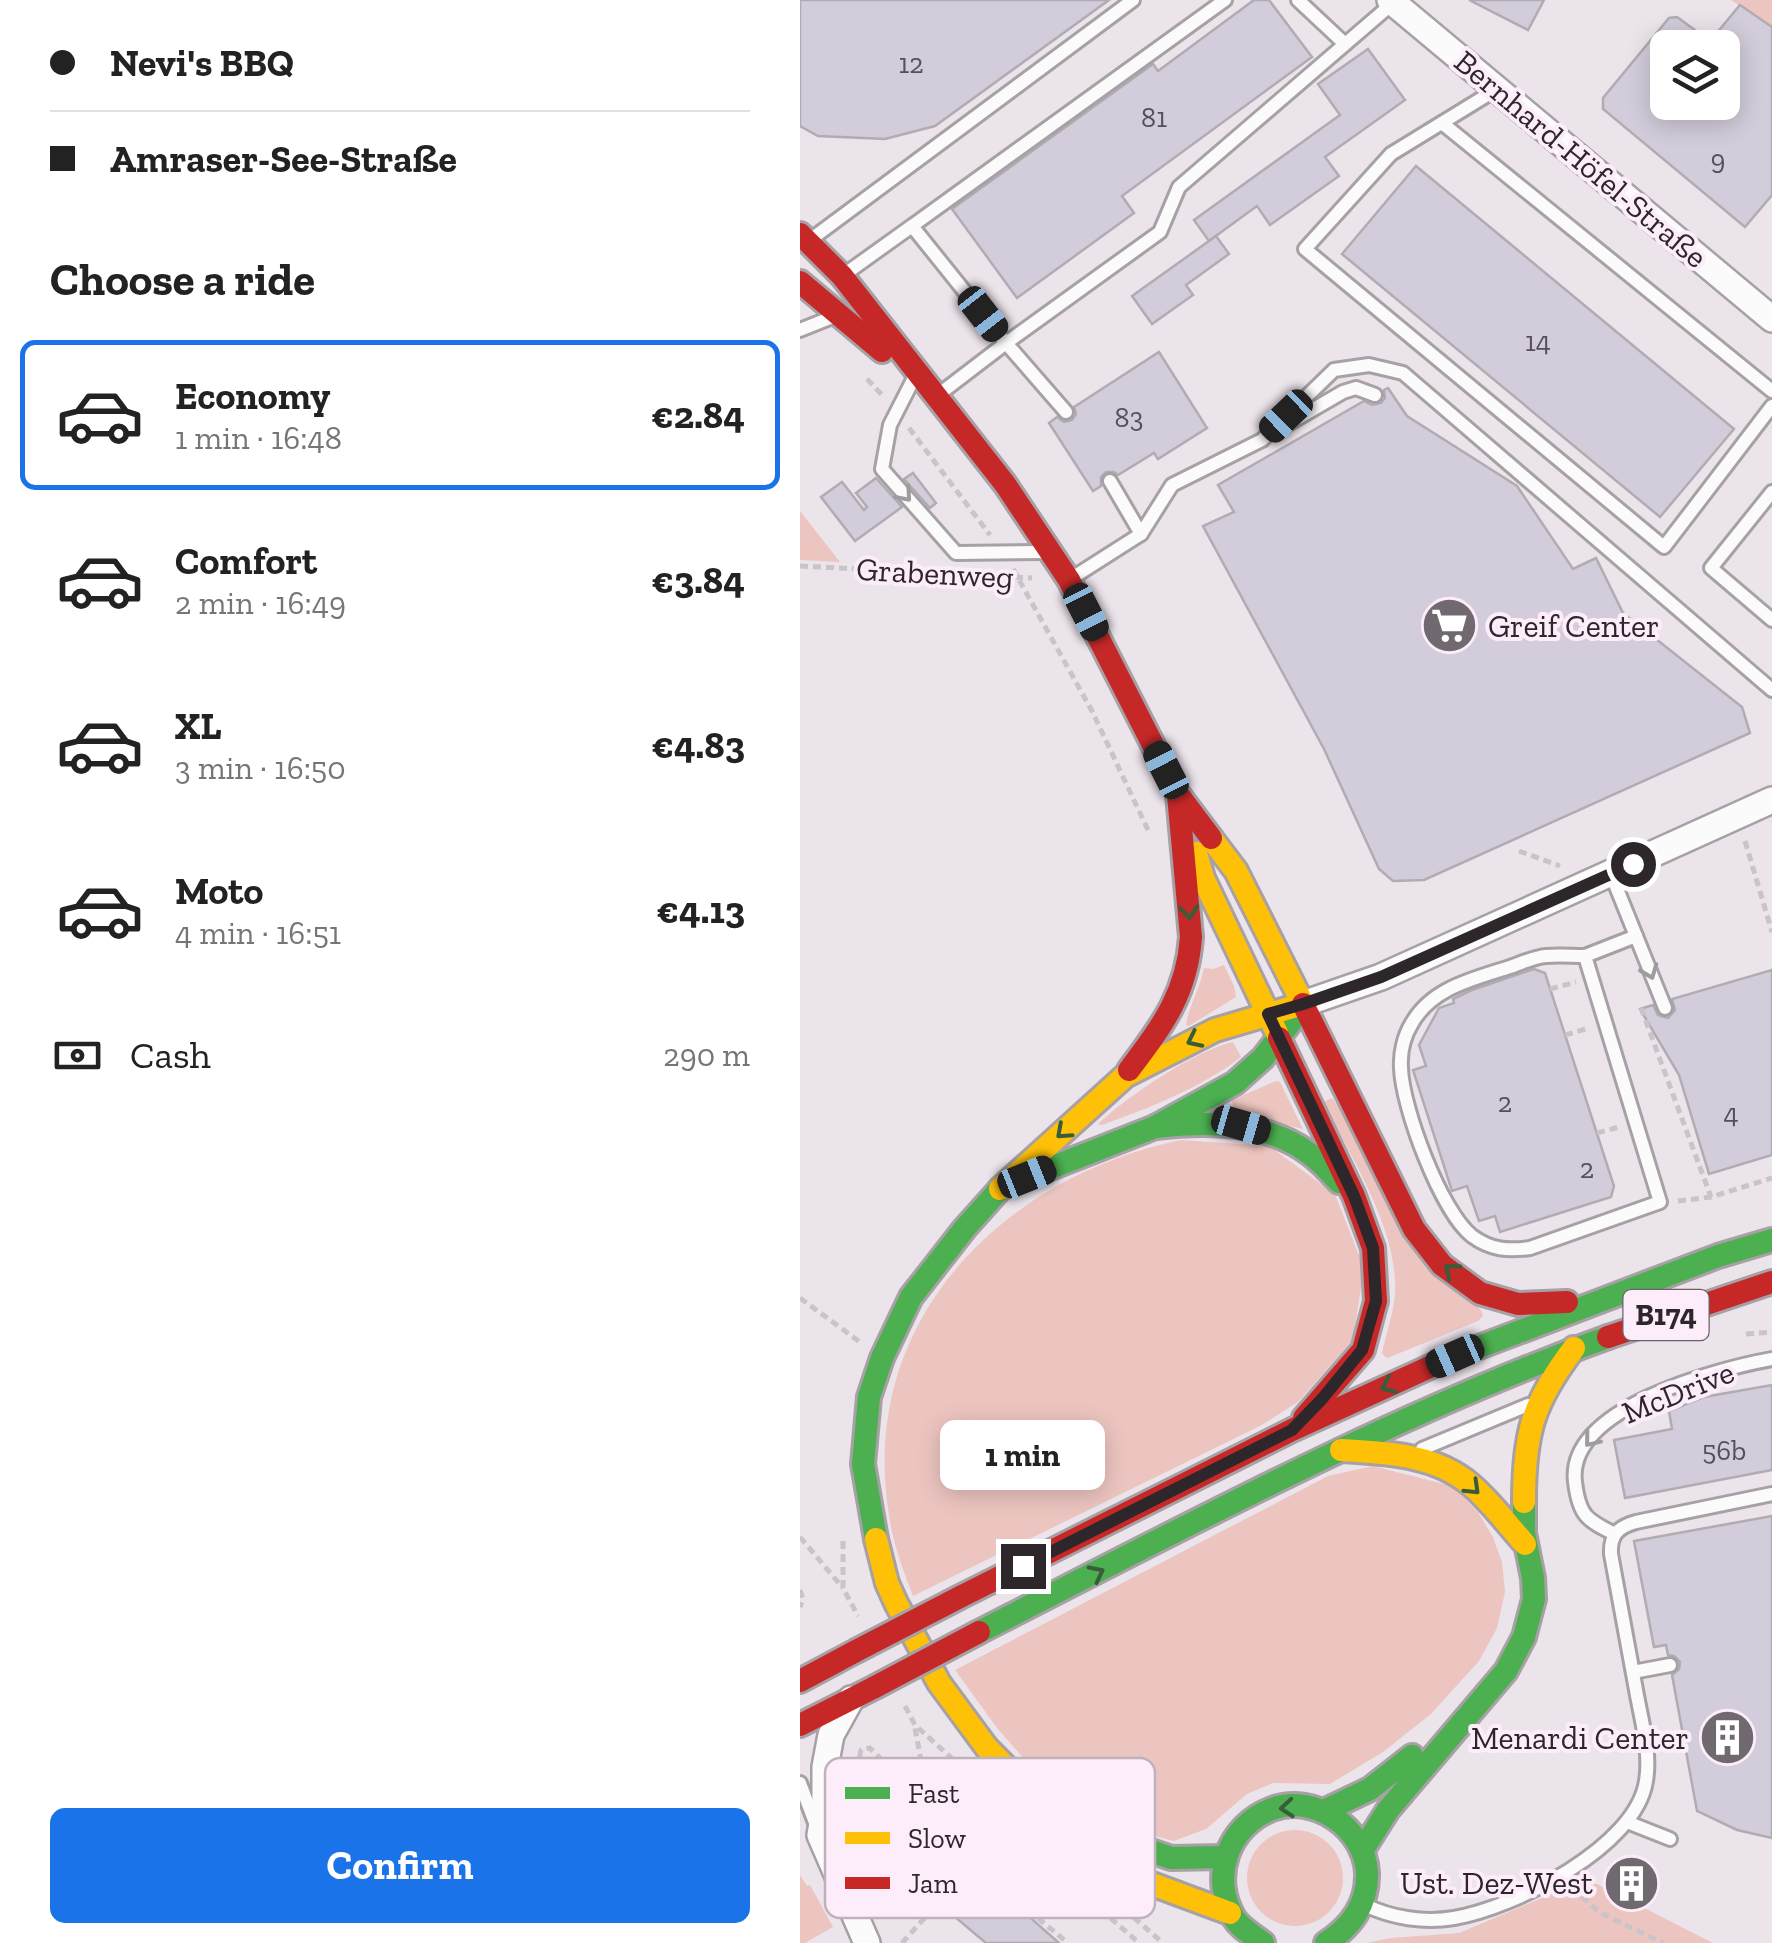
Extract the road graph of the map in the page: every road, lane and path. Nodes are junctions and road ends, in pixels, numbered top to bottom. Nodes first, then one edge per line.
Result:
1 (1133, 0) edge
2 (1224, 0) edge
3 (1298, 0) edge
4 (1391, 1) edge
5 (1345, 44) junction
6 (1497, 90) junction
7 (1442, 123) junction
8 (912, 226) junction
9 (804, 238) edge
10 (842, 276) junction
11 (800, 282) edge
12 (839, 315) junction
13 (1772, 319) edge
14 (800, 330) edge
15 (1006, 344) junction
16 (857, 368) dead end
17 (914, 378) junction
18 (1772, 391) edge
19 (1374, 395) dead end
20 (936, 396) junction
21 (1772, 406) edge
22 (897, 411) junction
23 (1066, 412) dead end
24 (1262, 440) junction
25 (1110, 480) dead end
26 (1772, 492) edge
27 (1141, 534) junction
28 (1002, 552) junction
29 (1050, 552) junction
30 (800, 566) edge
31 (1018, 578) junction
32 (1069, 580) junction
33 (1772, 620) edge
34 (1772, 690) edge
35 (1178, 794) junction
36 (1772, 800) edge
37 (1149, 832) dead end
38 (1744, 841) dead end
39 (1519, 850) dead end
40 (1572, 871) dead end
41 (1612, 874) junction
42 (1772, 932) edge
43 (1636, 936) junction
44 (1585, 956) junction
45 (1250, 978) junction
46 (1636, 996) dead end
47 (1303, 1004) junction
48 (1665, 1008) dead end
49 (1268, 1014) junction
50 (1279, 1038) junction
51 (1125, 1076) junction
52 (1155, 1127) junction
53 (1772, 1178) edge
54 (1000, 1188) junction
55 (1354, 1196) junction
56 (1710, 1197) junction
57 (1660, 1202) junction
58 (1772, 1240) edge
59 (1772, 1282) edge
60 (800, 1298) edge
61 (1609, 1299) junction
62 (1772, 1332) edge
63 (1746, 1334) dead end
64 (1574, 1348) junction
65 (882, 1358) junction
66 (1772, 1359) edge
67 (1540, 1400) junction
68 (1292, 1430) junction
69 (1340, 1450) junction
70 (1406, 1456) junction
71 (1772, 1494) edge
72 (1615, 1534) junction
73 (800, 1537) edge
74 (1526, 1544) junction
75 (843, 1588) dead end
76 (800, 1590) edge
77 (800, 1607) edge
78 (800, 1656) edge
79 (845, 1657) junction
80 (1670, 1665) dead end
81 (1632, 1672) junction
82 (800, 1681) edge
83 (851, 1700) junction
84 (1477, 1705) junction
85 (915, 1725) dead end
86 (800, 1726) edge
87 (827, 1758) edge
88 (859, 1758) edge
89 (880, 1758) edge
90 (921, 1758) edge
91 (998, 1758) edge
92 (825, 1767) edge
93 (800, 1783) edge
94 (825, 1805) edge
95 (825, 1805) edge
96 (1324, 1812) junction
97 (1627, 1822) junction
98 (810, 1830) edge
99 (1670, 1839) dead end
100 (1362, 1851) junction
101 (1155, 1853) edge
102 (1224, 1857) junction
103 (825, 1860) edge
104 (1559, 1876) junction
105 (1155, 1886) edge
106 (1362, 1904) junction
107 (1230, 1914) junction
108 (854, 1918) edge
109 (924, 1918) edge
110 (1038, 1918) edge
111 (1111, 1918) edge
112 (867, 1943) edge
113 (902, 1943) edge
114 (1068, 1943) edge
115 (1140, 1943) edge
116 (1263, 1943) edge
117 (1328, 1943) edge
118 (1663, 1943) edge

1 - 9 lane
2 - 8 lane
3 - 5 lane
4 - 5 lane
4 - 6 street, Bernhard-Höfel-Straße
5 - 15 lane
6 - 7 lane
6 - 13 street, Bernhard-Höfel-Straße
7 - 18 lane
7 - 21 lane
8 - 10 lane
8 - 15 lane
9 - 10 main road
10 - 20 main road
11 - 12 main road
12 - 14 lane
12 - 17 main road
15 - 20 lane
15 - 23 lane
16 - 22 path
17 - 20 main road
17 - 22 lane
19 - 24 lane
20 - 29 main road
22 - 28 path
22 -> 28 lane
24 - 27 lane
24 - 34 lane
25 - 27 lane
26 - 33 lane
27 - 32 lane
28 - 29 lane
28 - 31 path
29 - 32 main road
30 - 31 path, Grabenweg
31 - 32 path, Grabenweg
31 - 37 path
32 - 35 main road
35 - 45 main road
35 - 47 main road
35 -> 51 main road
36 - 41 street
38 - 42 path
39 - 40 path
41 - 43 lane
41 - 47 street
43 - 44 lane
43 -> 48 lane
44 - 57 lane
44 - 57 lane
45 - 47 main road
45 - 49 main road
46 - 56 path
47 - 49 main road
47 - 50 main road
61 -> 47 main road
49 - 50 main road
49 -> 51 main road
50 - 52 main road
50 - 55 main road
51 -> 54 main road
52 - 54 main road
52 - 55 main road
53 - 56 path
54 - 65 main road
55 - 68 main road
56 - 57 path
58 - 61 main road, B174
59 - 64 main road, B174
60 - 65 path
61 -> 68 main road, B174
62 - 63 path
64 - 67 main road
64 - 69 main road, B174
65 - 91 main road
66 -> 72 lane, McDrive
67 - 70 lane
67 - 74 main road
68 - 79 main road, B174, bridge
69 - 70 main road
83 -> 69 main road, B174, bridge
70 -> 74 main road
71 - 72 lane
72 - 81 lane
73 - 75 path
74 - 84 main road
76 - 77 path
78 - 79 street
79 - 82 main road, B174
80 - 81 lane
81 - 97 lane
83 - 86 main road, B174
83 - 87 street
84 - 96 main road
84 - 100 main road
85 - 90 path
88 - 89 path
92 - 95 street
93 - 98 lane
94 - 98 street
96 - 100 main road
96 -> 102 main road
97 - 99 lane
97 - 104 lane
98 - 103 street
100 - 106 main road
101 - 102 main road
102 - 107 main road
104 - 106 lane
104 - 118 path
105 - 107 main road
106 - 117 main road
107 - 116 main road
108 - 112 street
109 - 113 path
110 - 114 path
111 - 115 path

